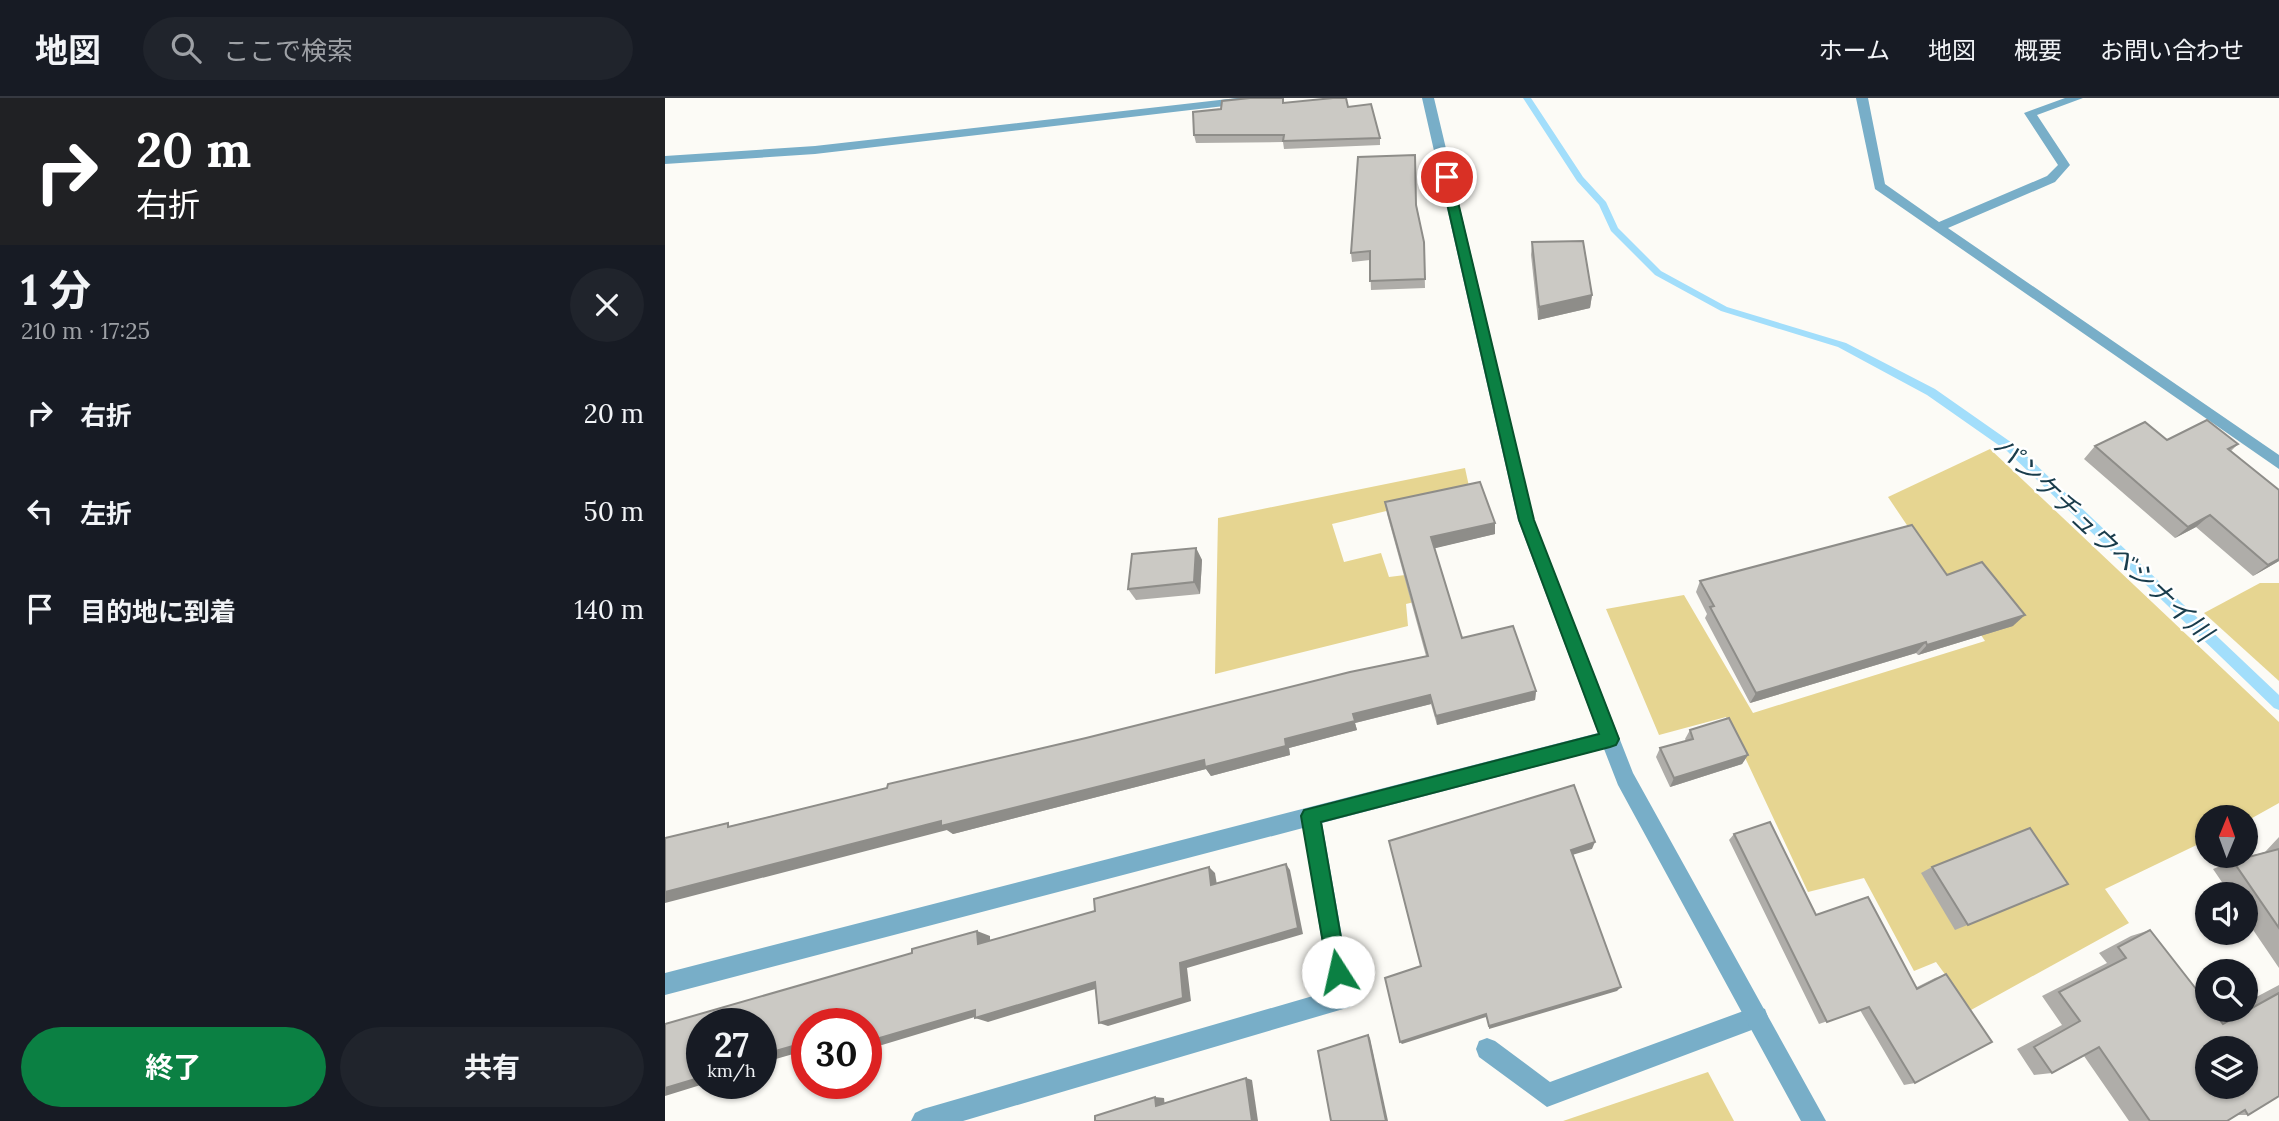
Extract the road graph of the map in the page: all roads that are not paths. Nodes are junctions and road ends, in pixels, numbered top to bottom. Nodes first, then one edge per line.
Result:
1 (1267, 98) edge
2 (1428, 98) edge
3 (1862, 98) edge
4 (2077, 98) edge
5 (665, 160) edge
6 (1941, 226) junction
7 (2279, 463) edge
8 (1610, 739) junction
9 (1311, 816) junction
10 (665, 984) edge
11 (1757, 1017) junction
12 (1487, 1049) dead end
13 (923, 1121) edge
14 (1814, 1121) edge

1 - 5 street
2 - 8 street
3 - 6 street
4 - 6 street
6 - 7 street
8 - 9 street
8 - 11 street
9 - 10 street
9 - 13 street
11 - 12 street
11 - 14 street

